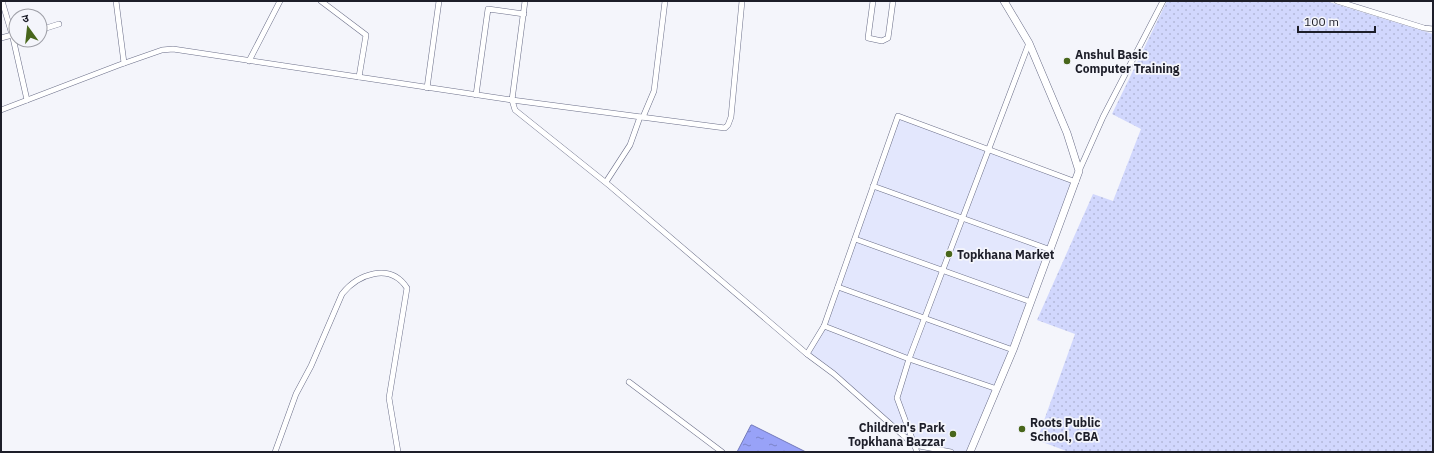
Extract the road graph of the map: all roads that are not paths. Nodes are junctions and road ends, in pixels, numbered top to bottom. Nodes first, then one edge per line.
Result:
1 (2, 1) edge
2 (116, 1) edge
3 (280, 1) edge
4 (321, 1) edge
5 (439, 1) edge
6 (525, 1) edge
7 (665, 1) edge
8 (742, 1) edge
9 (873, 1) edge
10 (893, 1) edge
11 (1004, 1) edge
12 (1163, 1) edge
13 (1337, 1) edge
14 (524, 14) junction
15 (8, 18) edge
16 (59, 24) dead end
17 (48, 27) edge
18 (1433, 29) edge
19 (1029, 43) junction
20 (16, 48) edge
21 (248, 61) junction
22 (124, 63) junction
23 (359, 78) junction
24 (427, 88) junction
25 (476, 95) junction
26 (27, 100) junction
27 (512, 100) junction
28 (1, 110) edge
29 (641, 117) junction
30 (990, 150) junction
31 (1079, 170) junction
32 (606, 182) junction
33 (1076, 182) junction
34 (873, 186) junction
35 (963, 220) junction
36 (855, 239) junction
37 (1050, 250) junction
38 (944, 271) junction
39 (838, 287) junction
40 (1031, 302) junction
41 (926, 319) junction
42 (824, 326) junction
43 (1014, 350) junction
44 (807, 354) junction
45 (910, 359) junction
46 (629, 382) dead end
47 (997, 389) junction
48 (914, 445) junction
49 (275, 452) edge
50 (398, 452) edge
51 (722, 452) edge
52 (916, 452) edge
53 (951, 452) edge
54 (970, 452) edge

1 - 15 street
2 - 22 street
3 - 21 street
4 - 23 street
5 - 24 street
6 - 14 street
7 - 29 street
8 - 29 street
9 - 10 street
11 - 19 street
12 - 31 street
13 - 18 street
14 - 25 street
14 - 27 street
16 - 17 street
19 - 30 street
19 - 31 street
20 - 26 street
21 - 22 street
21 - 23 street
22 - 26 street
23 - 24 street
24 - 25 street
25 - 27 street
26 - 28 street
27 - 29 street
27 - 32 street
29 - 32 street
30 - 33 street
30 - 34 street
30 - 35 street
31 - 33 street
32 - 44 street
33 - 37 street
34 - 35 street
34 - 36 street
35 - 37 street
35 - 38 street
36 - 38 street
36 - 39 street
37 - 40 street
38 - 40 street
38 - 41 street
39 - 41 street
39 - 42 street
40 - 43 street
41 - 43 street
41 - 45 street
42 - 44 street
42 - 45 street
43 - 47 street
44 - 48 street
45 - 47 street
45 - 48 street
46 - 51 street
47 - 54 street
48 - 52 street
48 - 53 street
49 - 50 street

